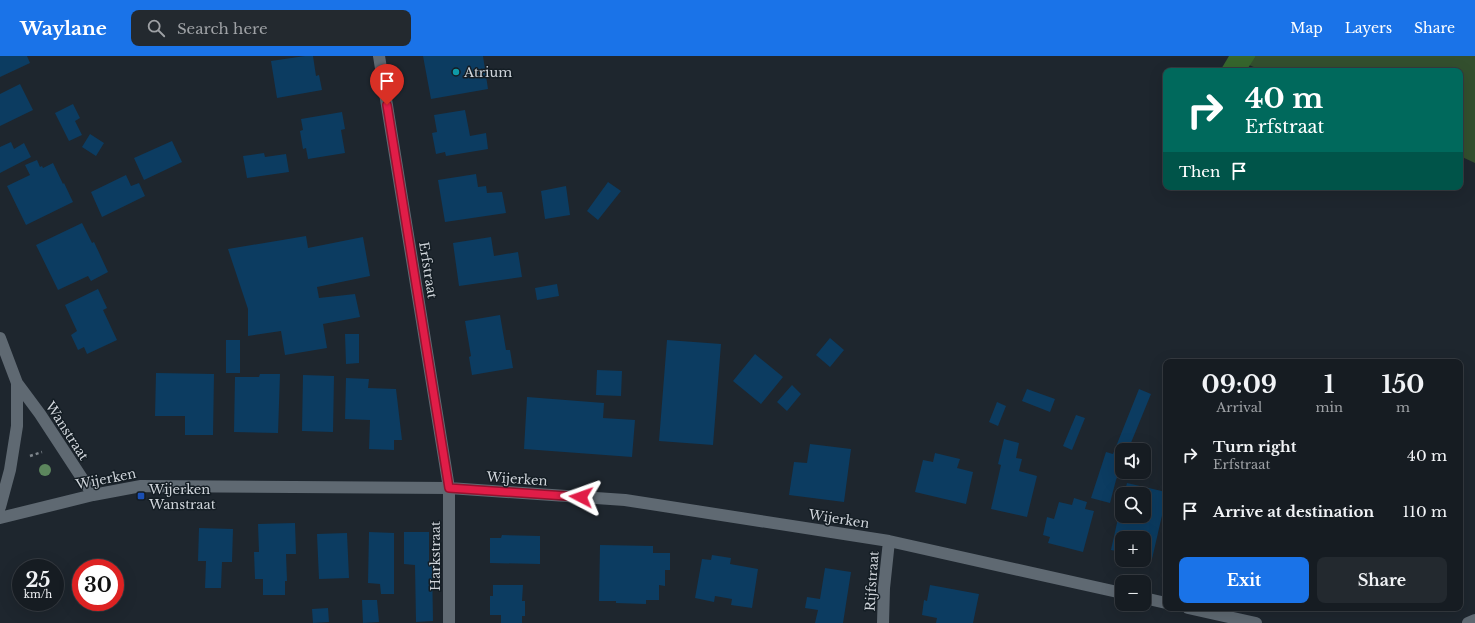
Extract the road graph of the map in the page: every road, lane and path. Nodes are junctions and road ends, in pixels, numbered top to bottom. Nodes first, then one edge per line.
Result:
1 (379, 56) edge
2 (0, 338) edge
3 (17, 383) junction
4 (60, 445) junction
5 (11, 463) junction
6 (449, 488) junction
7 (92, 495) junction
8 (0, 507) edge
9 (0, 518) edge
10 (889, 541) junction
11 (1115, 591) edge
12 (1151, 600) edge
13 (1163, 602) edge
14 (1202, 611) edge
15 (1475, 620) edge
16 (449, 623) edge
17 (883, 623) edge
18 (1256, 623) edge
19 (1468, 623) edge

1 - 6 street, Erfstraat
2 - 3 street, Wanstraat
3 - 4 street, Wanstraat
3 - 5 street, Wanstraat
4 - 5 path
4 - 7 street, Wanstraat
5 - 8 street, Wanstraat
6 - 7 street, Wijerken
6 - 10 street, Wijerken
6 - 16 street, Harkstraat
7 - 9 street, Wijerken
10 - 11 street, Wijerken
10 - 17 street, Rijfstraat
12 - 13 street
14 - 18 street
15 - 19 street

